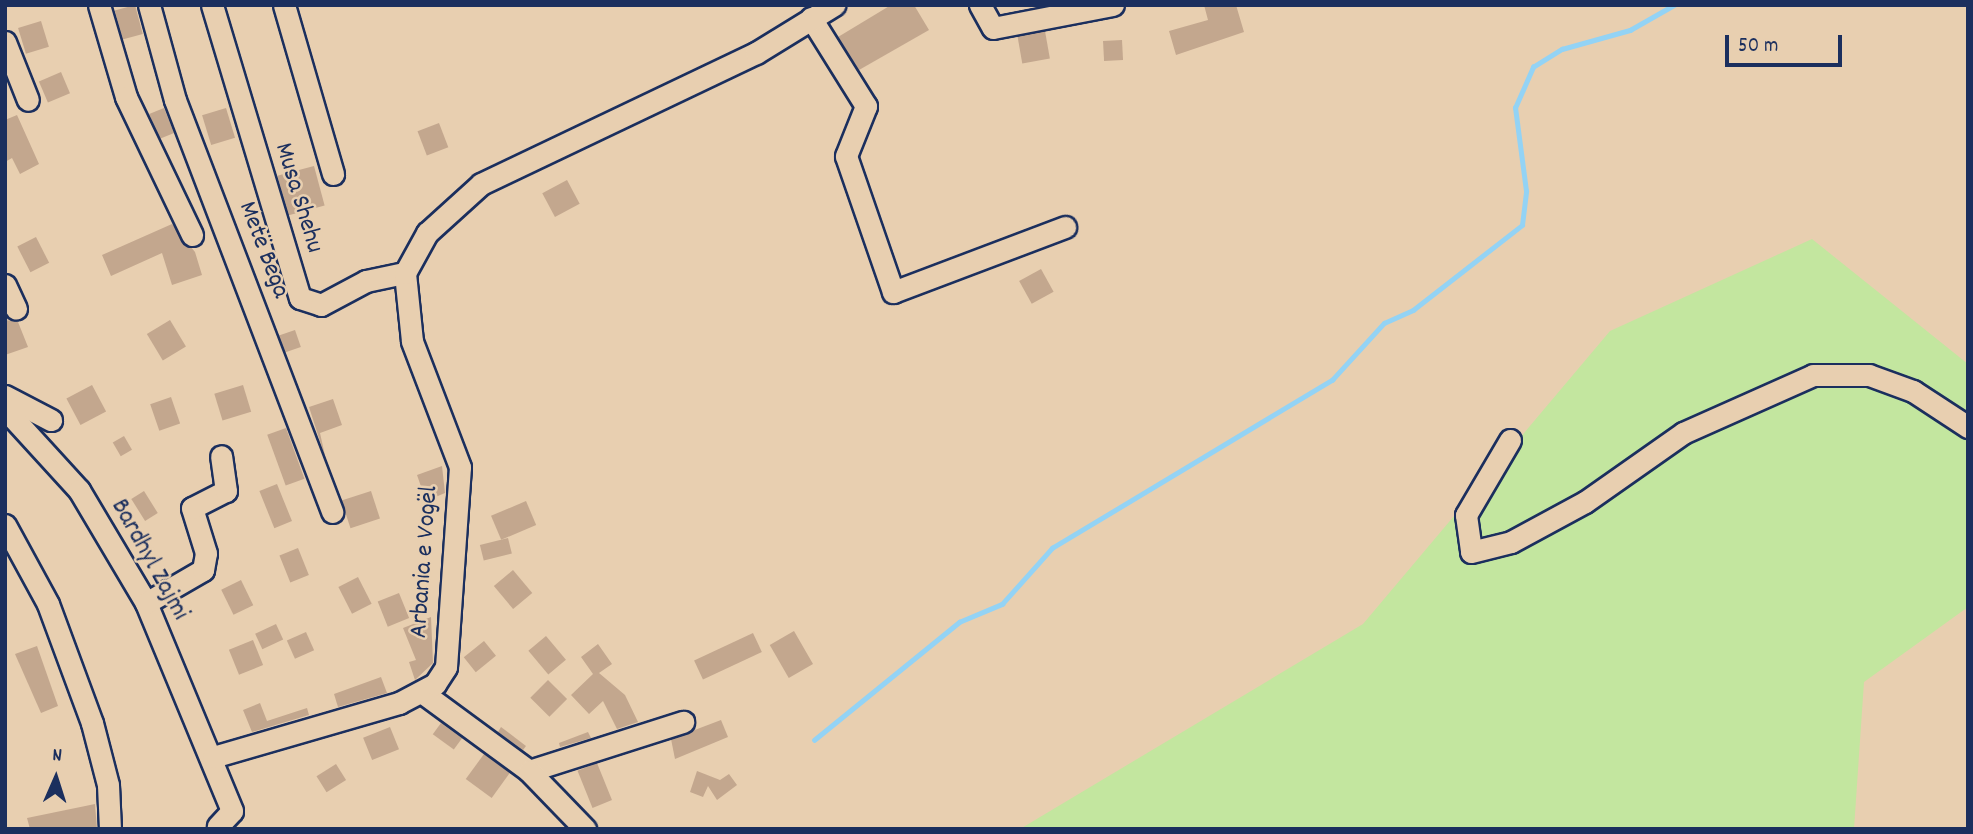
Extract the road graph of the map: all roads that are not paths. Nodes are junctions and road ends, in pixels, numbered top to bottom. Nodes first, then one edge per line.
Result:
1 (99, 5) edge
2 (149, 5) edge
3 (212, 5) edge
4 (284, 5) edge
5 (834, 5) edge
6 (980, 5) edge
7 (1113, 5) edge
8 (811, 18) junction
9 (5, 42) edge
10 (28, 100) dead end
11 (333, 174) dead end
12 (1066, 227) dead end
13 (192, 235) dead end
14 (405, 273) junction
15 (5, 285) edge
16 (16, 309) dead end
17 (5, 396) edge
18 (5, 409) edge
19 (51, 420) dead end
20 (1968, 427) edge
21 (1510, 440) dead end
22 (221, 456) dead end
23 (332, 512) dead end
24 (5, 526) edge
25 (146, 603) junction
26 (423, 693) junction
27 (682, 722) dead end
28 (214, 757) junction
29 (529, 771) junction
30 (218, 826) dead end
31 (110, 829) edge
32 (585, 829) edge

1 - 13 street
2 - 23 street, Metë Bega
3 - 14 street, Musa Shehu
4 - 11 street
5 - 8 street
6 - 7 street
8 - 12 street
8 - 14 street
9 - 10 street
14 - 26 street, Arbania e Vogël
15 - 16 street
17 - 19 street
18 - 25 street, Bardhyl Zajmi
20 - 21 street
22 - 25 street
24 - 31 street
25 - 28 street, Bardhyl Zajmi
26 - 28 street
26 - 29 street
27 - 29 street
28 - 30 street
29 - 32 street

